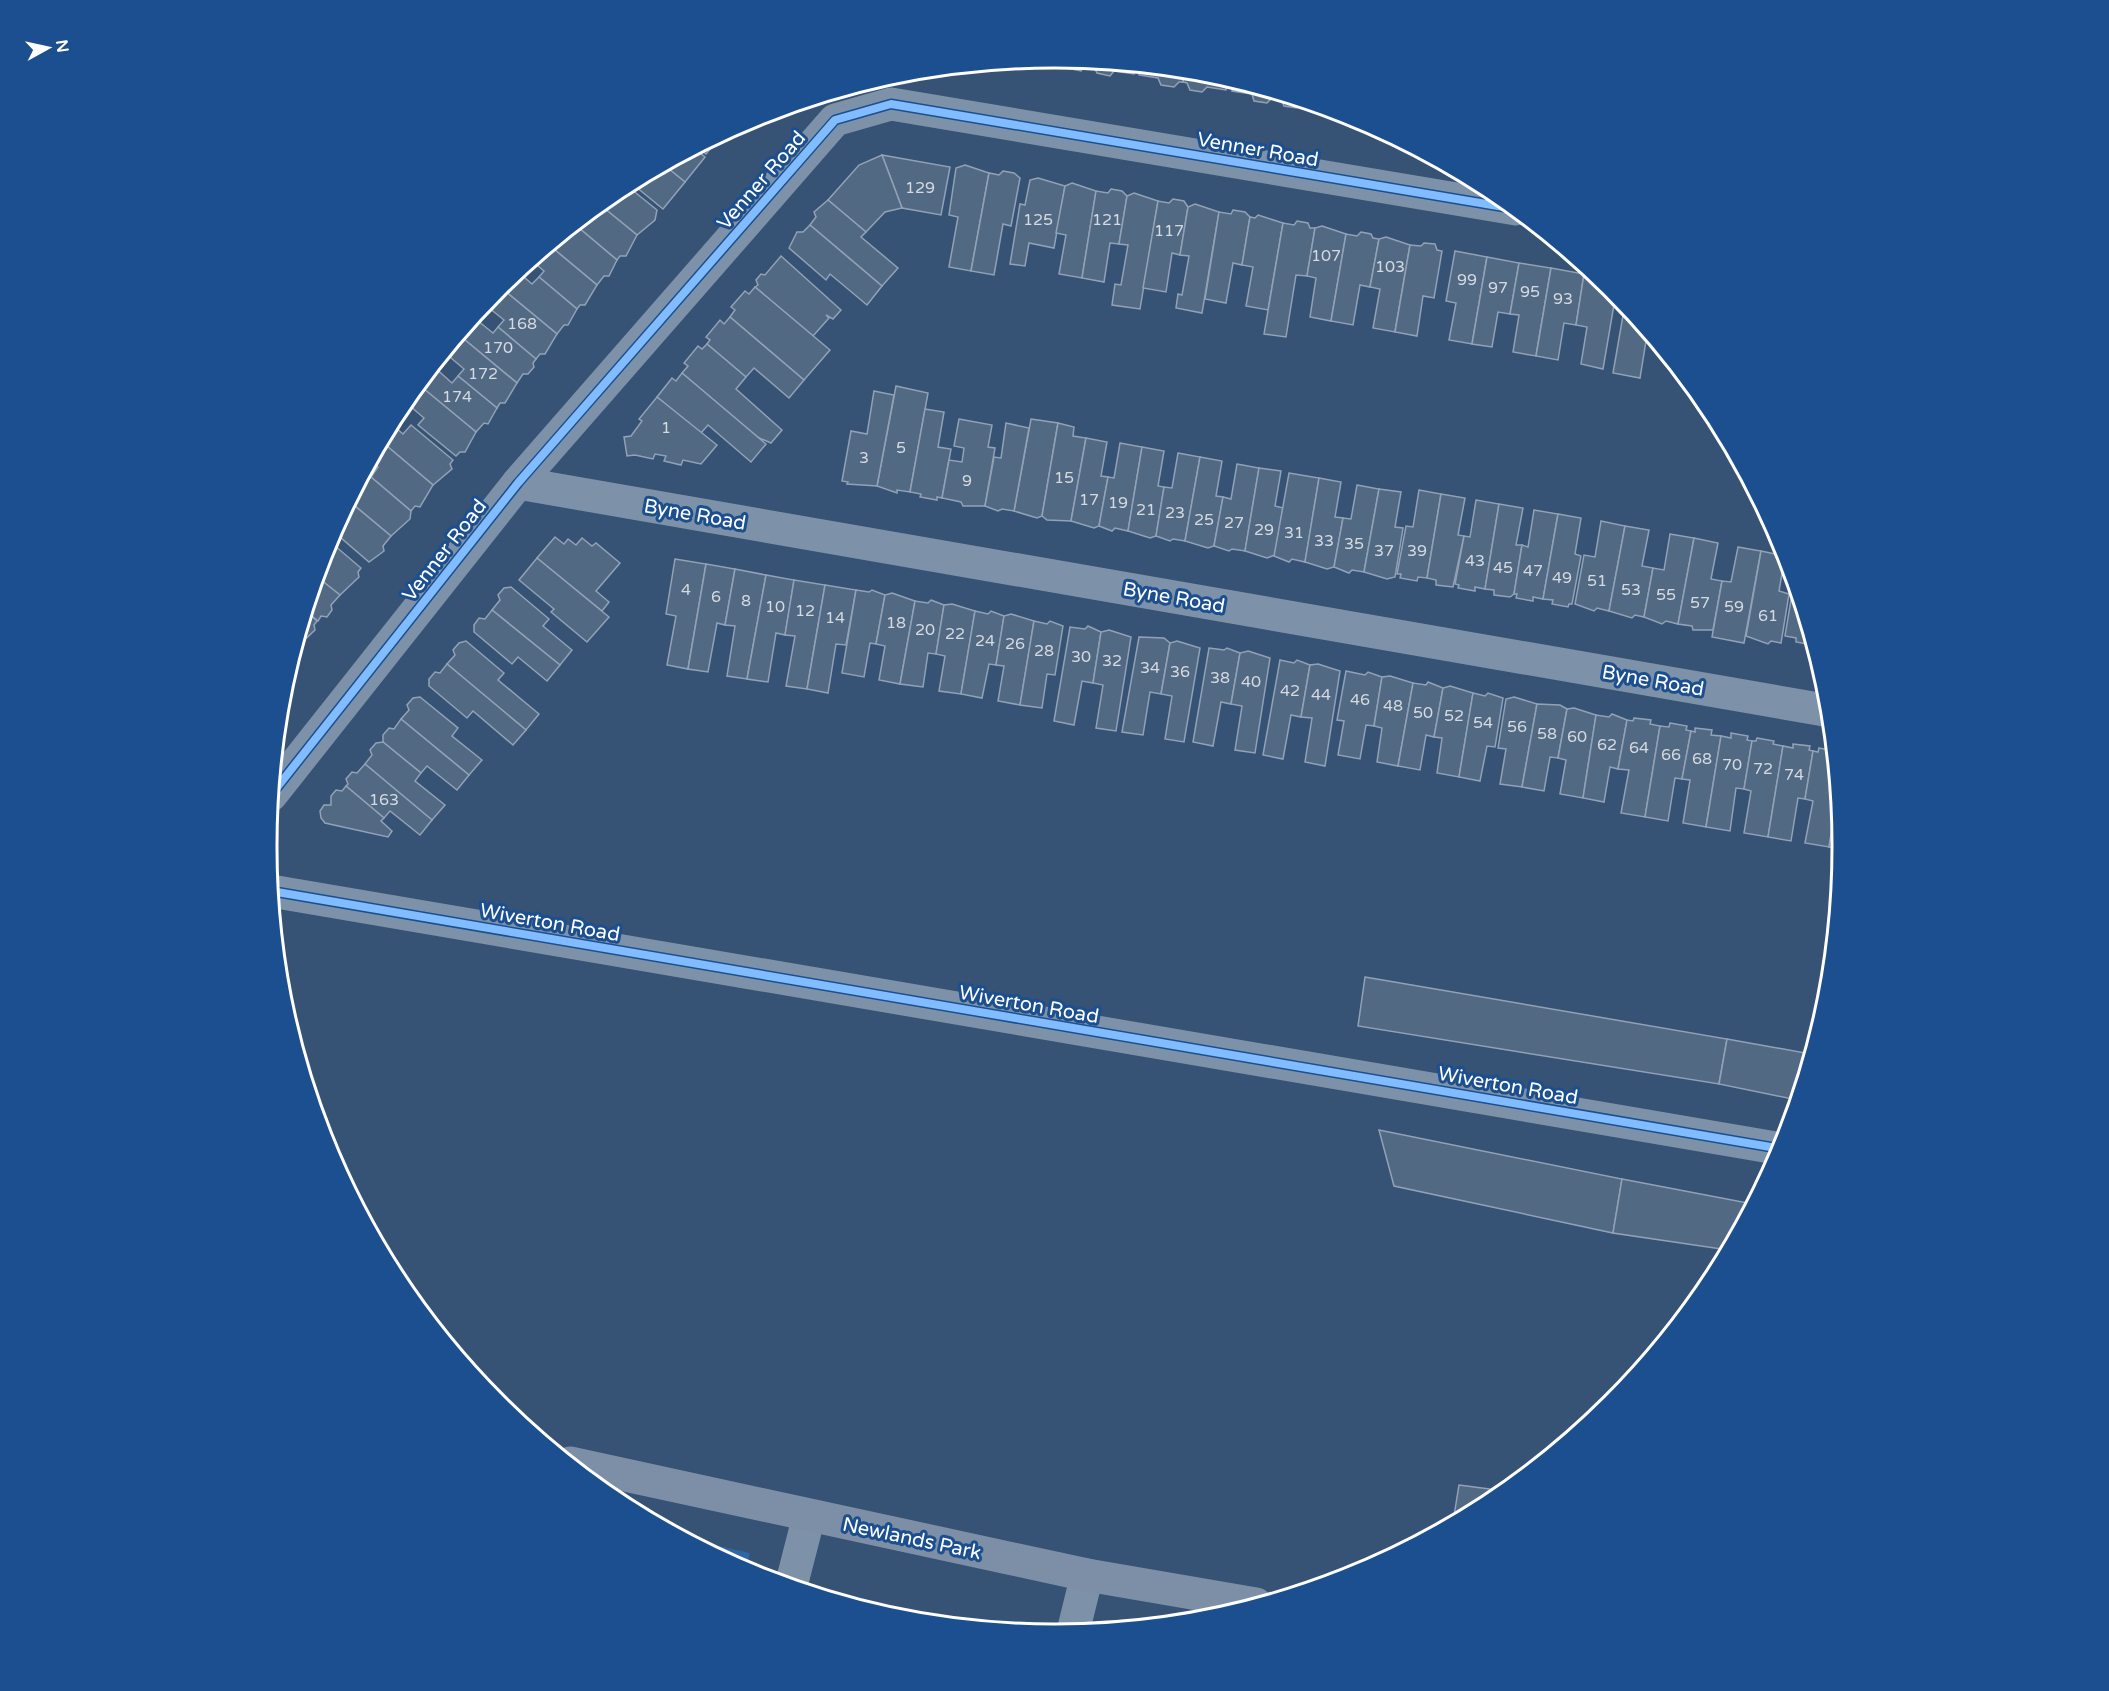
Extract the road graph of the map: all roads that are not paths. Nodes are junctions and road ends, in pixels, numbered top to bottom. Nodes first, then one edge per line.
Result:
1 (1497, 206) edge
2 (518, 483) junction
3 (1820, 709) edge
4 (279, 785) edge
5 (278, 892) edge
6 (1771, 1147) edge
7 (586, 1467) edge
8 (808, 1516) junction
9 (1087, 1575) junction
10 (793, 1578) edge
11 (1237, 1602) edge
12 (1075, 1623) edge

1 - 2 street, Venner Road
2 - 3 street, Byne Road
2 - 4 street, Venner Road
5 - 6 street, Wiverton Road
7 - 8 main road, Newlands Park
8 - 9 main road, Newlands Park
8 - 10 street
9 - 11 main road, Newlands Park
9 - 12 street

